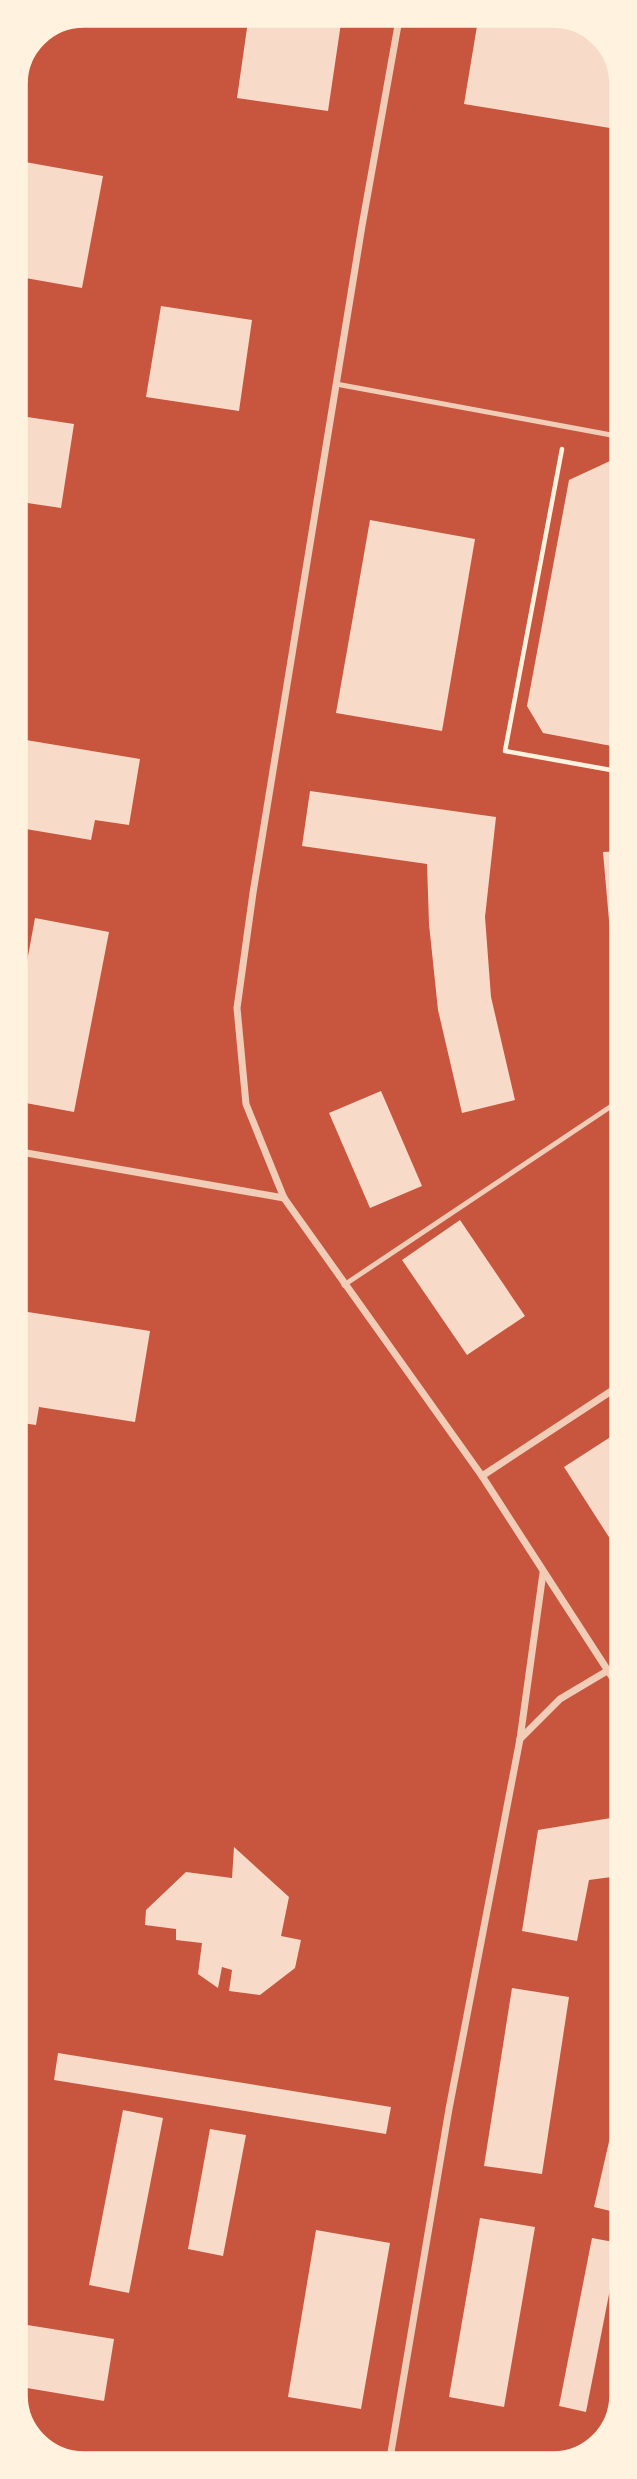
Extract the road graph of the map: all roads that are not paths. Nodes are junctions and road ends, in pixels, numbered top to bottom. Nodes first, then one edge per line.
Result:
1 (398, 26) edge
2 (336, 384) junction
3 (611, 435) edge
4 (611, 1106) edge
5 (26, 1153) edge
6 (284, 1198) junction
7 (344, 1285) junction
8 (611, 1391) edge
9 (482, 1476) junction
10 (543, 1573) junction
11 (607, 1671) junction
12 (611, 1677) edge
13 (520, 1739) junction
14 (391, 2453) edge

1 - 2 street
2 - 3 lane
2 - 6 street
4 - 7 lane
5 - 6 street
6 - 7 street
7 - 9 street
8 - 9 street
9 - 10 street
10 - 11 street
10 - 13 street
11 - 12 street
11 - 13 street
13 - 14 street

